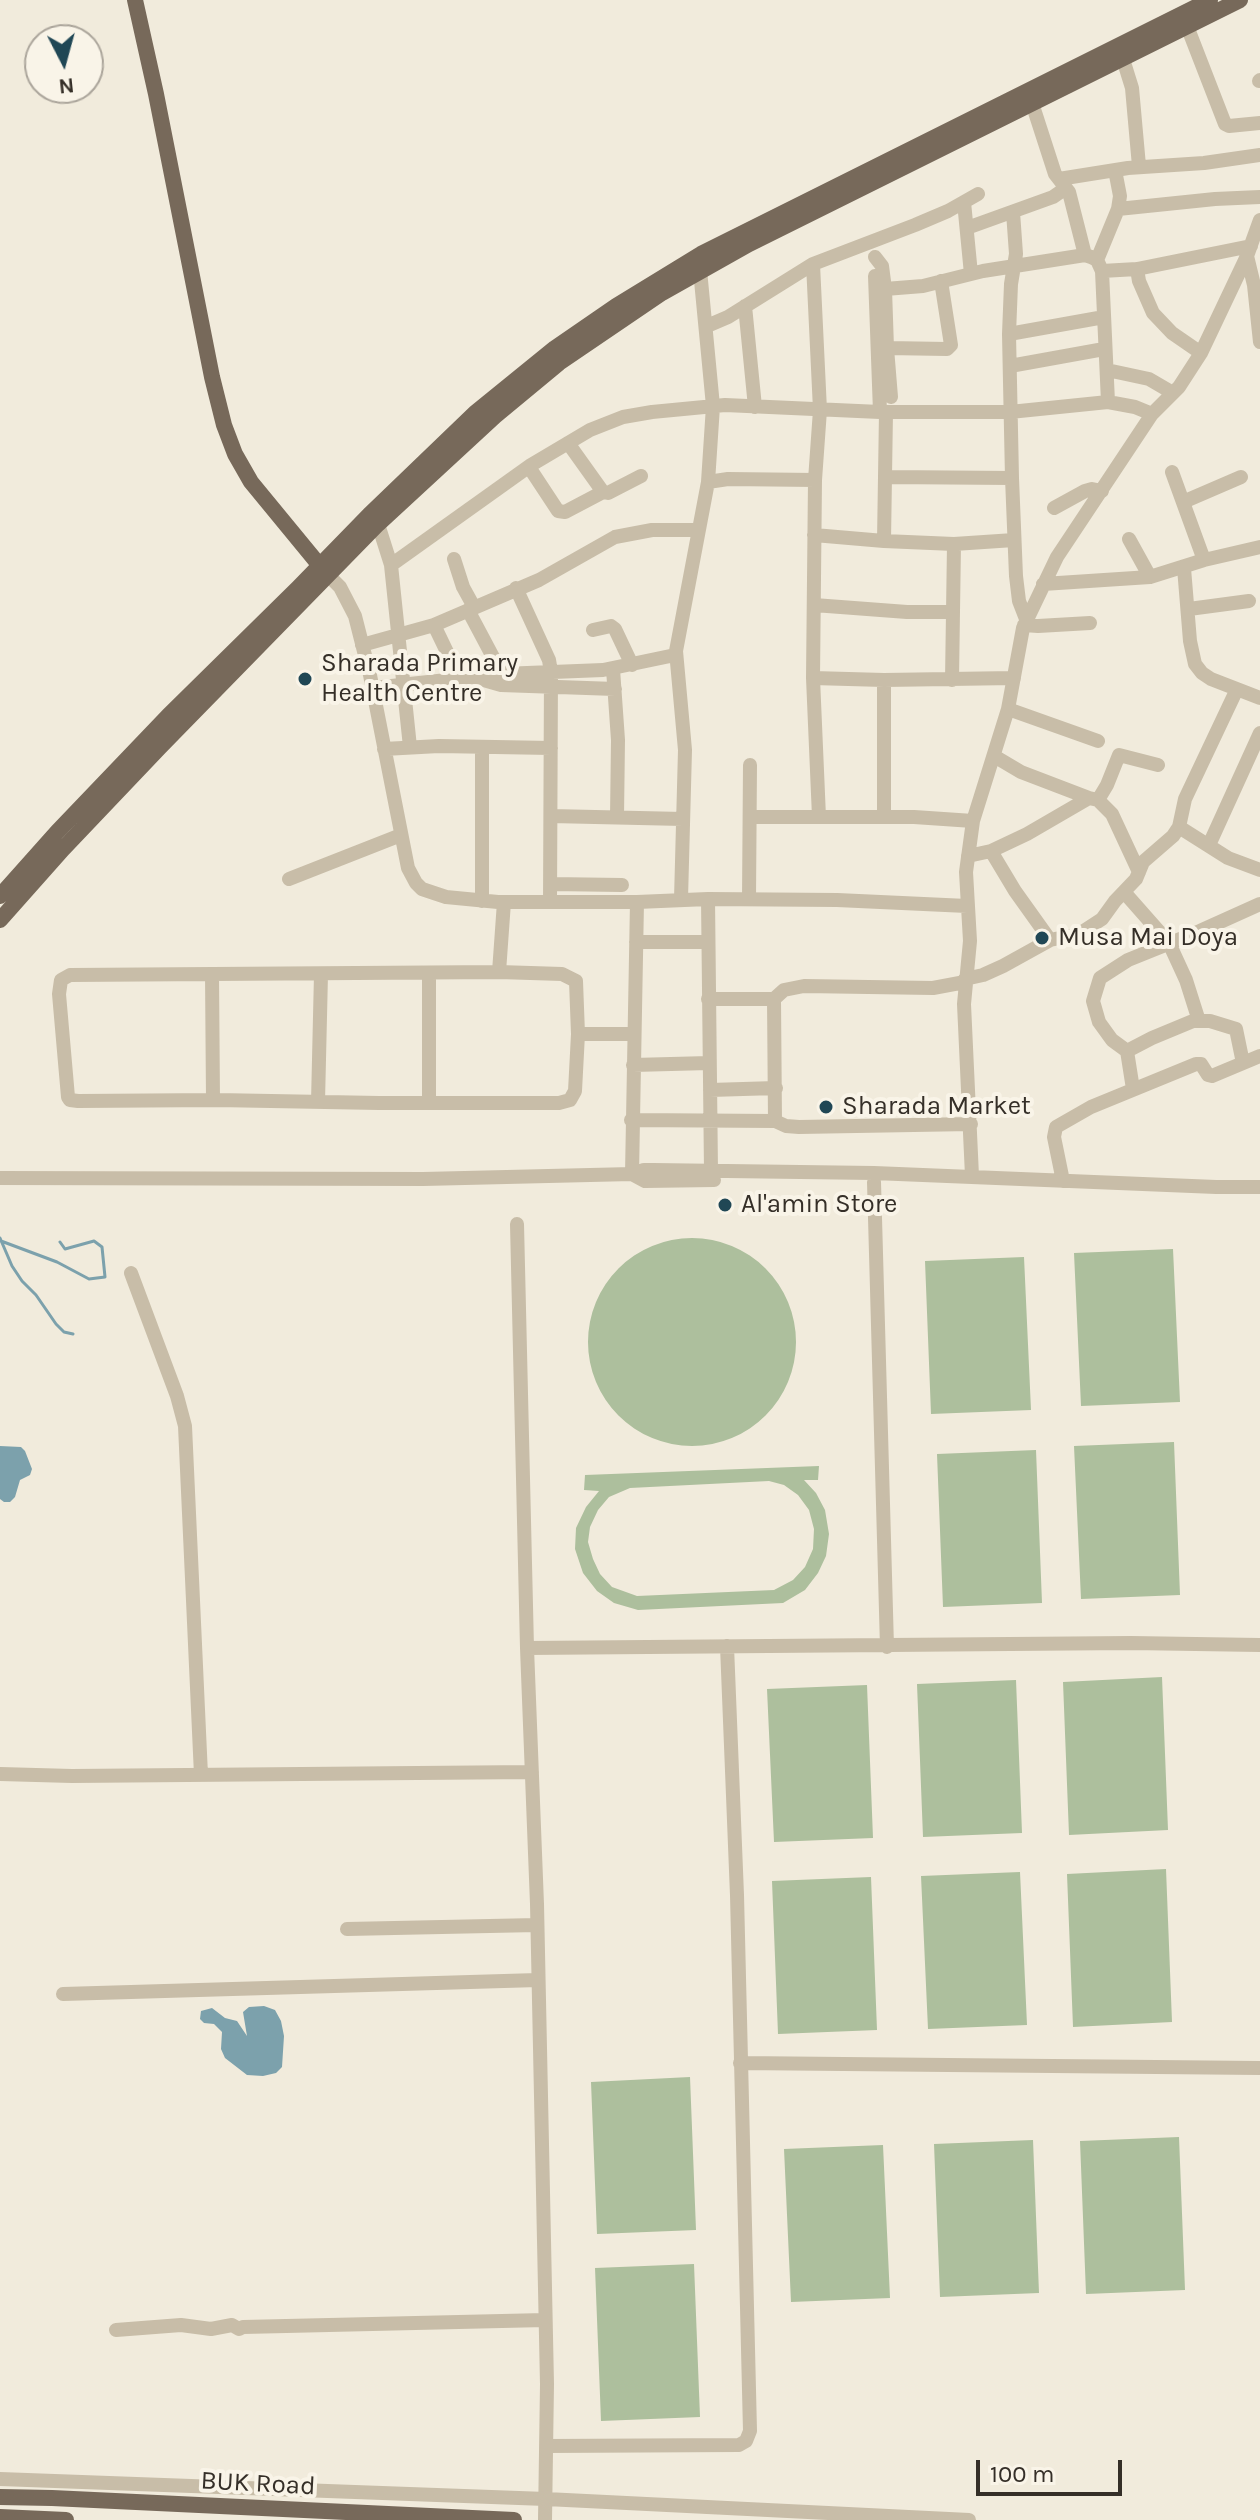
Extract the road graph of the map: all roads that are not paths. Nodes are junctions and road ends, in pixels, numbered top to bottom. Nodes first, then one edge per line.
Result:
1 (135, 0) edge
2 (1210, 0) edge
3 (1240, 0) edge
4 (1187, 26) junction
5 (1123, 59) junction
6 (1032, 103) junction
7 (1260, 123) edge
8 (1260, 155) edge
9 (1139, 166) junction
10 (1115, 170) junction
11 (1063, 184) junction
12 (978, 194) dead end
13 (1260, 197) edge
14 (964, 202) junction
15 (1118, 209) junction
16 (1013, 212) junction
17 (1260, 221) edge
18 (967, 228) junction
19 (875, 240) junction
20 (1249, 251) junction
21 (875, 257) junction
22 (1094, 262) junction
23 (813, 264) junction
24 (1012, 267) junction
25 (1137, 269) junction
26 (700, 270) junction
27 (971, 274) junction
28 (941, 281) junction
29 (885, 289) junction
30 (745, 306) junction
31 (1104, 317) junction
32 (707, 326) junction
33 (1009, 334) junction
34 (1260, 342) edge
35 (887, 348) junction
36 (1104, 349) junction
37 (1201, 353) junction
38 (1010, 366) junction
39 (1107, 370) junction
40 (1173, 393) junction
41 (1108, 402) junction
42 (713, 406) junction
43 (755, 407) junction
44 (886, 407) junction
45 (820, 410) junction
46 (1010, 412) junction
47 (1152, 414) junction
48 (568, 443) junction
49 (529, 467) junction
50 (1172, 472) dead end
51 (641, 476) dead end
52 (886, 477) junction
53 (1241, 477) dead end
54 (1012, 478) junction
55 (815, 480) junction
56 (708, 482) junction
57 (1102, 491) junction
58 (603, 492) junction
59 (1183, 502) junction
60 (1054, 508) dead end
61 (378, 524) junction
62 (697, 530) junction
63 (814, 535) junction
64 (1129, 539) dead end
65 (1014, 540) junction
66 (884, 541) junction
67 (954, 544) junction
68 (1260, 547) edge
69 (454, 559) dead end
70 (1204, 560) junction
71 (391, 565) junction
72 (1184, 568) junction
73 (324, 571) junction
74 (1150, 577) junction
75 (1043, 584) junction
76 (516, 588) junction
77 (1249, 601) dead end
78 (814, 605) junction
79 (471, 608) junction
80 (1189, 609) junction
81 (951, 612) junction
82 (1025, 622) junction
83 (1090, 623) dead end
84 (434, 625) junction
85 (593, 630) dead end
86 (398, 633) junction
87 (362, 645) junction
88 (675, 655) junction
89 (632, 665) junction
90 (613, 669) junction
91 (551, 672) junction
92 (502, 674) junction
93 (813, 678) junction
94 (1014, 678) junction
95 (467, 679) junction
96 (884, 680) junction
97 (952, 680) junction
98 (403, 686) junction
99 (373, 688) junction
100 (551, 688) junction
101 (615, 689) junction
102 (1237, 689) junction
103 (1260, 698) edge
104 (1008, 709) junction
105 (1260, 733) edge
106 (1098, 741) dead end
107 (410, 747) junction
108 (482, 747) junction
109 (551, 748) junction
110 (384, 749) junction
111 (994, 756) junction
112 (750, 765) dead end
113 (1158, 765) dead end
114 (1094, 799) junction
115 (551, 816) junction
116 (617, 817) junction
117 (750, 817) junction
118 (819, 817) junction
119 (884, 817) junction
120 (683, 819) junction
121 (973, 821) junction
122 (1179, 827) junction
123 (401, 835) junction
124 (1209, 845) junction
125 (991, 851) junction
126 (968, 856) junction
127 (1260, 870) edge
128 (1139, 872) junction
129 (289, 879) dead end
130 (551, 884) junction
131 (622, 885) dead end
132 (1124, 892) junction
133 (0, 896) edge
134 (681, 899) junction
135 (708, 899) junction
136 (749, 899) junction
137 (482, 901) junction
138 (504, 902) junction
139 (550, 902) junction
140 (637, 902) junction
141 (1260, 904) edge
142 (967, 906) junction
143 (0, 920) edge
144 (1050, 940) junction
145 (636, 942) junction
146 (707, 942) junction
147 (1169, 943) junction
148 (499, 972) junction
149 (429, 973) junction
150 (212, 974) junction
151 (321, 974) junction
152 (965, 980) junction
153 (708, 999) junction
154 (774, 999) junction
155 (1199, 1021) junction
156 (578, 1034) junction
157 (634, 1034) junction
158 (1127, 1051) junction
159 (1260, 1056) edge
160 (709, 1063) junction
161 (1243, 1063) junction
162 (633, 1065) junction
163 (776, 1088) junction
164 (1133, 1089) junction
165 (710, 1090) junction
166 (213, 1100) junction
167 (318, 1102) junction
168 (429, 1102) junction
169 (631, 1120) junction
170 (712, 1120) junction
171 (775, 1121) junction
172 (971, 1124) junction
173 (711, 1171) junction
174 (632, 1174) junction
175 (972, 1176) junction
176 (0, 1178) edge
177 (1063, 1181) junction
178 (874, 1182) junction
179 (1260, 1187) edge
180 (1260, 1196) edge
181 (517, 1224) dead end
182 (131, 1273) dead end
183 (1260, 1645) edge
184 (727, 1646) junction
185 (887, 1647) junction
186 (527, 1648) junction
187 (532, 1772) junction
188 (0, 1774) edge
189 (201, 1775) junction
190 (537, 1925) junction
191 (347, 1929) dead end
192 (538, 1980) junction
193 (63, 1994) dead end
194 (740, 2063) junction
195 (1260, 2068) edge
196 (545, 2320) junction
197 (116, 2330) dead end
198 (547, 2446) junction
199 (0, 2479) edge
200 (0, 2497) edge
201 (546, 2499) junction
202 (0, 2517) edge
203 (66, 2520) edge
204 (514, 2520) edge
205 (545, 2520) edge
206 (969, 2520) edge

1 - 73 main road
2 - 73 main road
3 - 4 main road
4 - 5 main road
4 - 7 street
5 - 6 main road
5 - 9 street
6 - 11 street
6 - 26 main road
8 - 9 street
9 - 10 street
10 - 11 street
10 - 15 street
11 - 16 street
11 - 22 street
12 - 14 street
13 - 15 street
14 - 18 street
14 - 19 street
15 - 22 street
16 - 18 street
16 - 24 street
17 - 20 street
18 - 27 street
19 - 21 street
19 - 23 street
20 - 25 street
20 - 34 street
20 - 37 street
21 - 29 street
21 - 44 street
22 - 24 street
22 - 25 street
22 - 31 street
23 - 30 street
23 - 45 street
24 - 27 street
24 - 33 street
25 - 37 street
26 - 32 street
26 - 61 main road
27 - 28 street
28 - 29 street
28 - 35 street
29 - 35 street
30 - 32 street
30 - 43 street
31 - 33 street
31 - 36 street
32 - 42 street
33 - 38 street
35 - 44 street
36 - 38 street
36 - 39 street
37 - 40 street
38 - 46 street
39 - 40 street
39 - 41 street
40 - 47 street
41 - 46 street
41 - 47 street
42 - 43 street
42 - 48 street
42 - 56 street
43 - 45 street
44 - 45 street
44 - 46 street
44 - 52 street
45 - 55 street
46 - 54 street
47 - 57 street
48 - 49 street
48 - 58 street
49 - 58 street
49 - 71 street
50 - 59 street
51 - 58 street
52 - 54 street
52 - 66 street
53 - 59 street
54 - 65 street
55 - 56 street
55 - 63 street
56 - 62 street
57 - 60 street
57 - 75 street
59 - 70 street
61 - 71 street
61 - 73 main road
62 - 76 street
62 - 88 street
63 - 66 street
63 - 78 street
64 - 74 street
65 - 67 street
65 - 82 street
66 - 67 street
67 - 81 street
68 - 70 street
69 - 79 street
70 - 72 street
71 - 86 street
72 - 74 street
72 - 80 street
73 - 87 street
73 - 133 main road
73 - 143 main road
74 - 75 street
75 - 82 street
76 - 79 street
76 - 91 street
77 - 80 street
78 - 81 street
78 - 93 street
79 - 84 street
79 - 92 street
80 - 102 street
81 - 97 street
82 - 83 street
82 - 94 street
84 - 86 street
84 - 95 street
85 - 89 street
86 - 87 street
86 - 98 street
87 - 99 street
88 - 89 street
88 - 120 street
89 - 90 street
90 - 91 street
90 - 101 street
91 - 92 street
91 - 100 street
92 - 95 street
93 - 96 street
93 - 118 street
94 - 97 street
94 - 104 street
95 - 98 street
95 - 100 street
96 - 97 street
96 - 119 street
98 - 99 street
98 - 107 street
99 - 110 street
100 - 101 street
100 - 109 street
101 - 116 street
102 - 103 street
102 - 122 street
104 - 106 street
104 - 111 street
105 - 124 street
107 - 108 street
107 - 110 street
108 - 109 street
108 - 137 street
109 - 115 street
110 - 123 street
111 - 114 street
111 - 121 street
112 - 117 street
113 - 114 street
114 - 125 street
114 - 128 street
115 - 116 street
115 - 130 street
116 - 120 street
117 - 118 street
117 - 136 street
118 - 119 street
119 - 121 street
120 - 134 street
121 - 126 street
122 - 124 street
122 - 128 street
123 - 129 street
123 - 137 street
124 - 127 street
125 - 126 street
125 - 144 street
126 - 142 street
128 - 132 street
130 - 131 street
130 - 139 street
132 - 144 street
132 - 147 street
134 - 135 street
134 - 140 street
135 - 136 street
135 - 146 street
136 - 142 street
137 - 138 street
138 - 139 street
138 - 148 street
139 - 140 street
140 - 145 street
141 - 147 street
142 - 152 street
144 - 152 street
145 - 146 street
145 - 157 street
146 - 153 street
147 - 155 street
147 - 158 street
148 - 149 street
148 - 156 street
149 - 151 street
149 - 168 street
150 - 151 street
150 - 166 street
150 - 166 street
151 - 167 street
152 - 154 street
152 - 172 street
153 - 154 street
153 - 160 street
154 - 163 street
155 - 158 street
155 - 161 street
156 - 157 street
156 - 168 street
157 - 162 street
158 - 164 street
159 - 161 street
160 - 162 street
160 - 165 street
161 - 164 street
162 - 169 street
163 - 165 street
163 - 171 street
164 - 177 street
165 - 170 street
166 - 167 street
167 - 168 street
169 - 170 street
169 - 174 street
170 - 171 street
170 - 173 street
171 - 172 street
172 - 175 street
173 - 174 street
173 - 175 street
174 - 176 street
174 - 178 street
175 - 177 street
177 - 179 street
178 - 180 street
178 - 185 street
181 - 186 street
182 - 189 street
183 - 185 street
184 - 185 street
184 - 186 street
184 - 194 street
186 - 187 street
187 - 189 street
187 - 190 street
188 - 189 street
190 - 191 street
190 - 192 street
192 - 193 street
192 - 196 street
194 - 195 street
194 - 198 street
196 - 197 street
196 - 198 street
198 - 201 street
199 - 201 street
200 - 204 main road, BUK Road
201 - 205 street
201 - 206 street
202 - 203 main road

